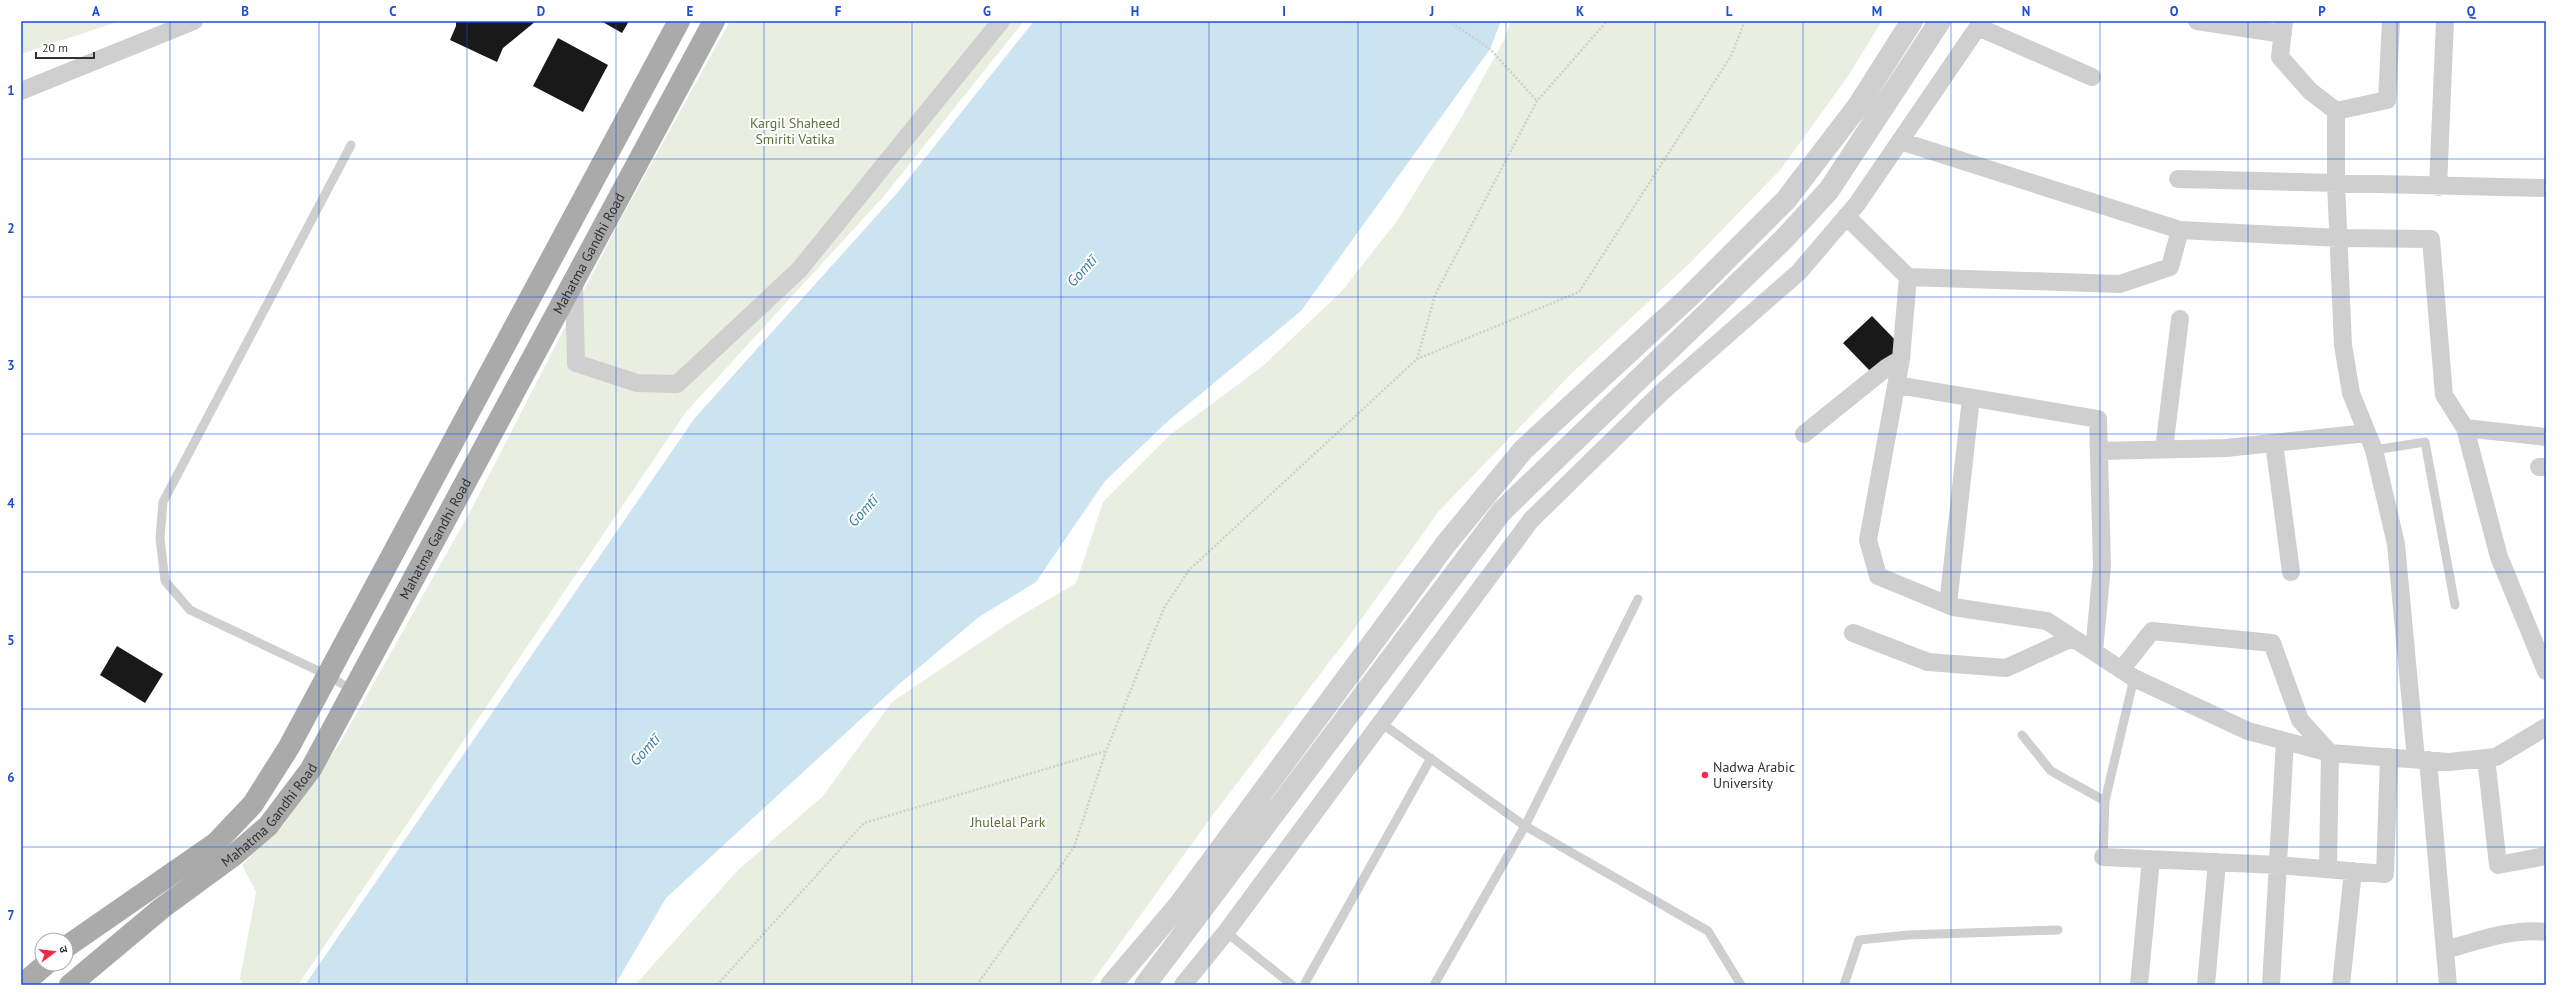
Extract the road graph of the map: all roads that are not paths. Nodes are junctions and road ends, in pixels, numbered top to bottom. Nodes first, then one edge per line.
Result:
1 (194, 21) edge
2 (679, 21) edge
3 (714, 21) edge
4 (1001, 21) edge
5 (1940, 21) edge
6 (2197, 21) edge
7 (2391, 21) edge
8 (2445, 21) edge
9 (1911, 23) edge
10 (1980, 24) edge
11 (2283, 27) edge
12 (2092, 77) dead end
13 (21, 91) edge
14 (2336, 111) junction
15 (1900, 141) junction
16 (351, 145) dead end
17 (2178, 179) dead end
18 (2336, 182) junction
19 (2438, 187) junction
20 (2546, 188) edge
21 (1846, 216) junction
22 (2180, 230) junction
23 (2338, 238) junction
24 (1908, 277) junction
25 (574, 282) junction
26 (2180, 319) dead end
27 (1901, 359) junction
28 (1897, 385) junction
29 (1972, 398) junction
30 (2465, 428) junction
31 (2367, 433) junction
32 (1804, 434) dead end
33 (2546, 437) edge
34 (2274, 443) junction
35 (2164, 449) junction
36 (2374, 450) junction
37 (2099, 451) junction
38 (2291, 572) dead end
39 (1638, 599) dead end
40 (1948, 605) junction
41 (2454, 605) dead end
42 (1853, 633) dead end
43 (2072, 638) junction
44 (2094, 652) junction
45 (2546, 671) edge
46 (2128, 674) junction
47 (328, 676) junction
48 (354, 691) junction
49 (1381, 723) junction
50 (2546, 727) edge
51 (2022, 735) dead end
52 (2285, 741) junction
53 (2330, 753) junction
54 (2388, 757) junction
55 (1431, 758) junction
56 (2486, 758) junction
57 (2422, 760) junction
58 (2105, 801) junction
59 (1525, 826) junction
60 (2546, 856) edge
61 (2103, 857) joint
62 (2151, 859) junction
63 (2217, 862) junction
64 (2278, 865) junction
65 (2328, 869) junction
66 (2353, 871) junction
67 (2058, 930) dead end
68 (1226, 932) junction
69 (2546, 932) edge
70 (74, 942) edge
71 (2444, 950) junction
72 (37, 972) edge
73 (22, 985) edge
74 (70, 985) edge
75 (1110, 985) edge
76 (1145, 985) edge
77 (1183, 985) edge
78 (1292, 985) edge
79 (1304, 985) edge
80 (1434, 985) edge
81 (1741, 985) edge
82 (1844, 985) edge
83 (2140, 985) edge
84 (2206, 985) edge
85 (2271, 985) edge
86 (2341, 985) edge
87 (2448, 985) edge

1 - 13 street
2 - 47 main road, Mahatma Gandhi Road
3 - 25 main road, Mahatma Gandhi Road
4 - 25 street
5 - 76 street
6 - 11 street
7 - 14 street
8 - 19 street
9 - 75 street
10 - 12 street
10 - 15 street
11 - 14 street
14 - 18 street
15 - 21 street
15 - 22 street
16 - 47 lane
17 - 18 street
18 - 19 street
18 - 23 street
19 - 20 street
21 - 24 street
21 - 49 street
22 - 23 street
22 - 24 street
23 - 30 street
23 - 31 street
24 - 27 street
25 - 48 main road, Mahatma Gandhi Road
26 - 35 street
27 - 28 street
27 - 32 street
28 - 29 street
28 - 40 street
29 - 37 street
29 - 40 street
30 - 33 street
30 - 45 street
31 - 34 street
31 - 36 street
34 - 35 street
34 - 38 street
35 - 37 street
36 - 41 lane
36 - 57 street
37 - 44 street
39 - 59 lane
40 - 43 street
42 - 43 street
43 - 44 street
44 - 46 street
46 - 52 street
46 - 53 street
46 - 58 lane
47 - 48 lane
47 - 70 main road, Mahatma Gandhi Road
48 - 74 main road, Mahatma Gandhi Road
49 - 55 lane
49 - 68 street
50 - 56 street
51 - 58 lane
52 - 53 street
52 - 64 street
53 - 54 street
53 - 65 street
54 - 57 street
54 - 66 street
55 - 59 lane
55 - 79 lane
56 - 57 street
56 - 60 street
57 - 71 street
58 - 61 lane
59 - 80 lane
59 - 81 lane
61 - 62 street
62 - 63 street
62 - 83 street
63 - 64 street
63 - 84 street
64 - 65 street
64 - 85 street
65 - 66 street
66 - 86 street
67 - 82 lane
68 - 77 street
68 - 78 lane
69 - 71 street
71 - 87 street
72 - 73 main road

